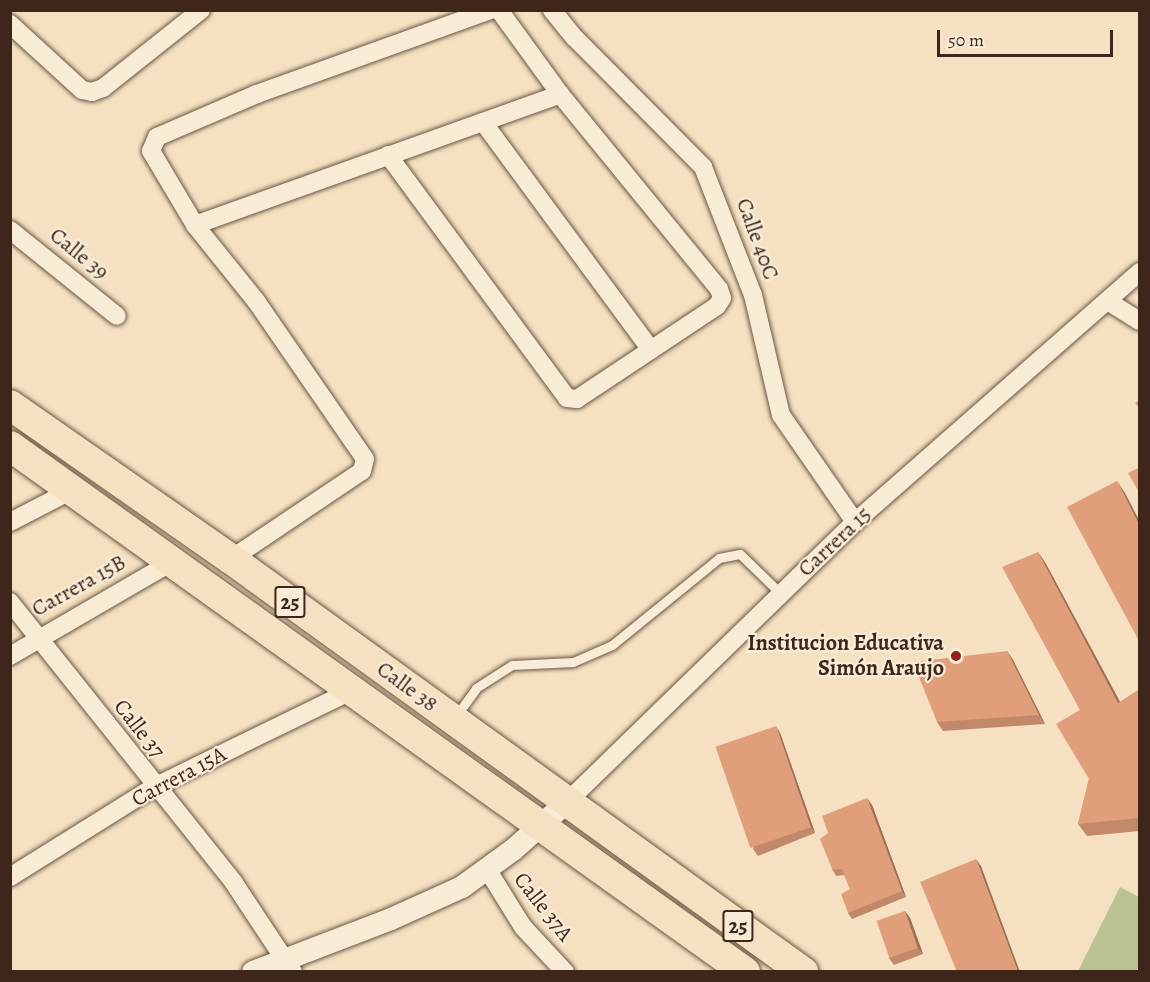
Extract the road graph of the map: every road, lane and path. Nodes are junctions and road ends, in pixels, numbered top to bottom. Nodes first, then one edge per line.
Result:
1 (201, 10) edge
2 (490, 10) edge
3 (499, 10) edge
4 (552, 10) edge
5 (10, 24) edge
6 (560, 94) junction
7 (483, 122) junction
8 (388, 155) junction
9 (195, 225) junction
10 (10, 230) edge
11 (1140, 272) edge
12 (1109, 302) junction
13 (117, 316) dead end
14 (1140, 321) edge
15 (651, 350) junction
16 (10, 405) edge
17 (10, 446) edge
18 (72, 490) junction
19 (10, 522) edge
20 (855, 522) junction
21 (231, 559) junction
22 (173, 561) junction
23 (781, 594) junction
24 (10, 602) edge
25 (38, 637) junction
26 (10, 656) edge
27 (353, 690) junction
28 (453, 720) junction
29 (154, 788) junction
30 (566, 803) junction
31 (542, 825) junction
32 (487, 869) junction
33 (10, 877) edge
34 (289, 965) edge
35 (253, 972) edge
36 (565, 972) edge
37 (746, 972) edge
38 (803, 972) edge

1 - 5 street
2 - 9 street
3 - 6 street
4 - 20 street, Calle 40C
6 - 7 street
6 - 15 street
7 - 8 street
7 - 15 street
8 - 9 street
8 - 15 street
9 - 21 street
10 - 13 street, Calle 39
11 - 12 street, Carrera 15
12 - 14 street
12 - 20 street, Carrera 15
16 - 21 highway, Calle 38 / 25
17 - 18 highway, Calle 38 / 25
18 - 19 street
18 - 22 highway, Calle 38 / 25
20 - 23 street, Carrera 15
21 - 28 highway, Calle 38 / 25
22 - 25 street, Carrera 15B
22 - 27 highway, Calle 38 / 25
23 - 28 lane
23 - 30 street, Carrera 15
24 - 25 street, Calle 37
25 - 26 street, Carrera 15B
25 - 29 street, Calle 37
27 - 29 street, Carrera 15A
27 - 31 highway, Calle 38 / 25
28 - 30 highway, Calle 38 / 25
29 - 33 street, Carrera 15A
29 - 34 street, Calle 37
30 - 31 street, Carrera 15
30 - 38 highway, Calle 38 / 25
31 - 32 street
31 - 37 highway, Calle 38 / 25
32 - 34 street
32 - 36 street, Calle 37A
34 - 35 street

